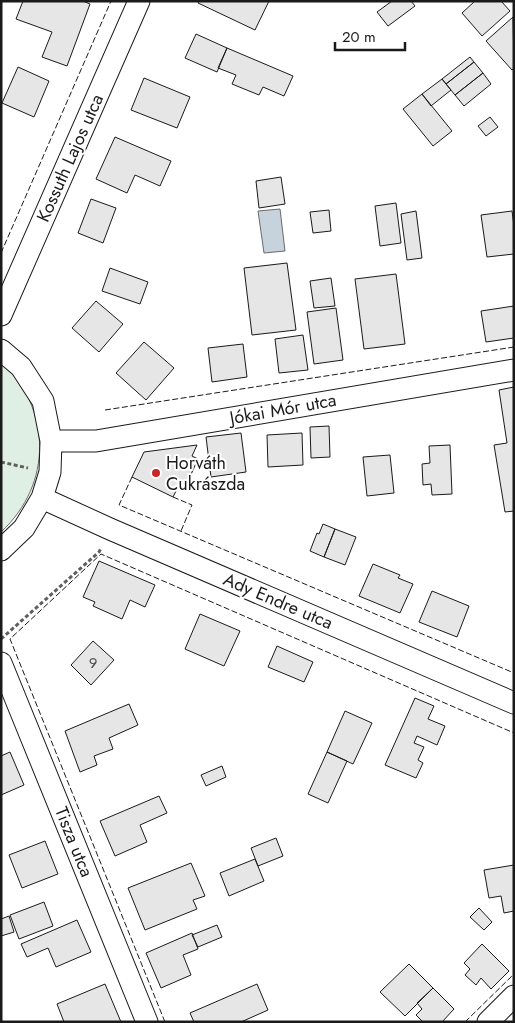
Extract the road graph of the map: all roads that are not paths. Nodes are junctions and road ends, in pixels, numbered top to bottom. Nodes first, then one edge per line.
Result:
1 (139, 1) edge
2 (1, 316) edge
3 (1, 350) edge
4 (514, 370) edge
5 (52, 441) junction
6 (42, 498) junction
7 (1, 550) edge
8 (1, 663) edge
9 (514, 703) edge
10 (514, 996) edge
11 (147, 1022) edge
12 (488, 1022) edge

1 - 2 street, Kossuth Lajos utca
3 - 5 street
4 - 5 street, Jókai Mór utca
5 - 6 street
6 - 7 street
6 - 9 street, Ady Endre utca
8 - 11 street, Tisza utca
10 - 12 street

